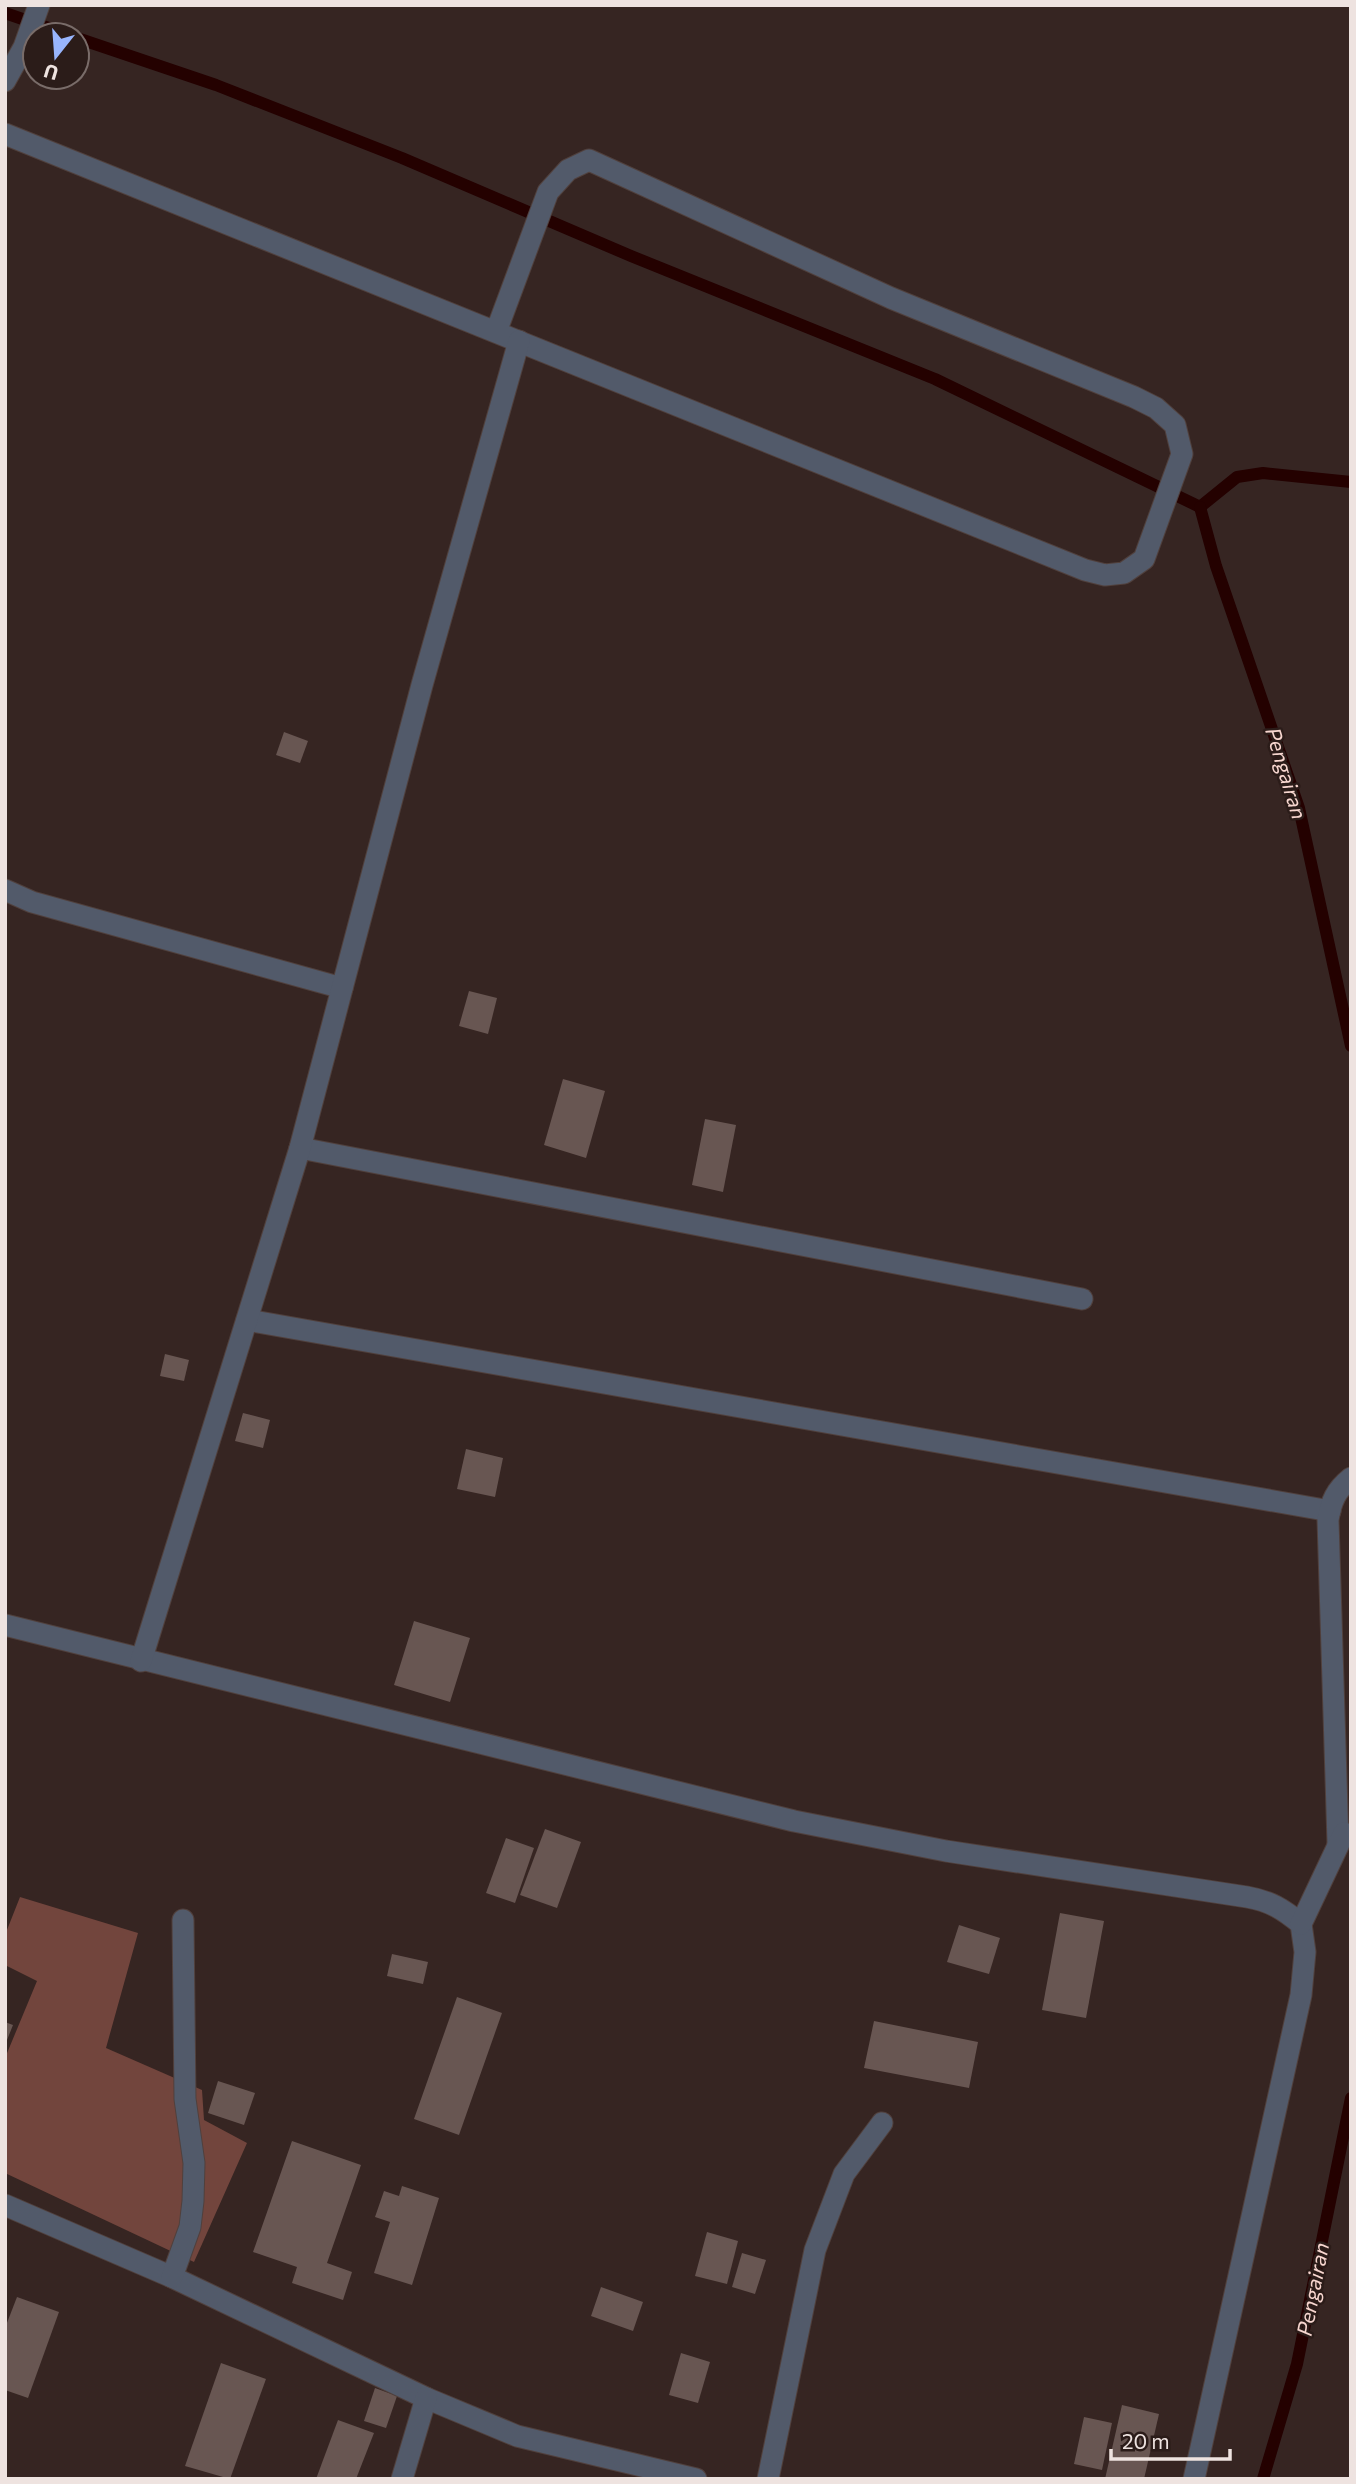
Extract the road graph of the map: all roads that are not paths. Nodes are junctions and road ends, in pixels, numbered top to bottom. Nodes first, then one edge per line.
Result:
1 (39, 5) edge
2 (5, 81) edge
3 (5, 134) edge
4 (496, 332) junction
5 (519, 341) junction
6 (5, 890) edge
7 (342, 988) junction
8 (300, 1147) junction
9 (1082, 1299) dead end
10 (247, 1320) junction
11 (1351, 1478) edge
12 (1330, 1511) junction
13 (5, 1625) edge
14 (141, 1661) junction
15 (1344, 1835) edge
16 (183, 1920) dead end
17 (1301, 1924) junction
18 (882, 2123) dead end
19 (5, 2205) edge
20 (172, 2277) junction
21 (426, 2399) junction
22 (402, 2479) edge
23 (696, 2479) edge
24 (768, 2479) edge
25 (1194, 2479) edge

1 - 2 street
3 - 4 street
4 - 5 street
4 - 5 street
5 - 7 street
6 - 7 street
7 - 8 street
8 - 9 street
8 - 10 street
10 - 12 street
10 - 14 street
11 - 12 street
12 - 15 street
13 - 14 street
14 - 17 street
15 - 17 street
16 - 20 street
17 - 25 street
18 - 24 street
19 - 20 street
20 - 21 street
21 - 22 street
21 - 23 street

